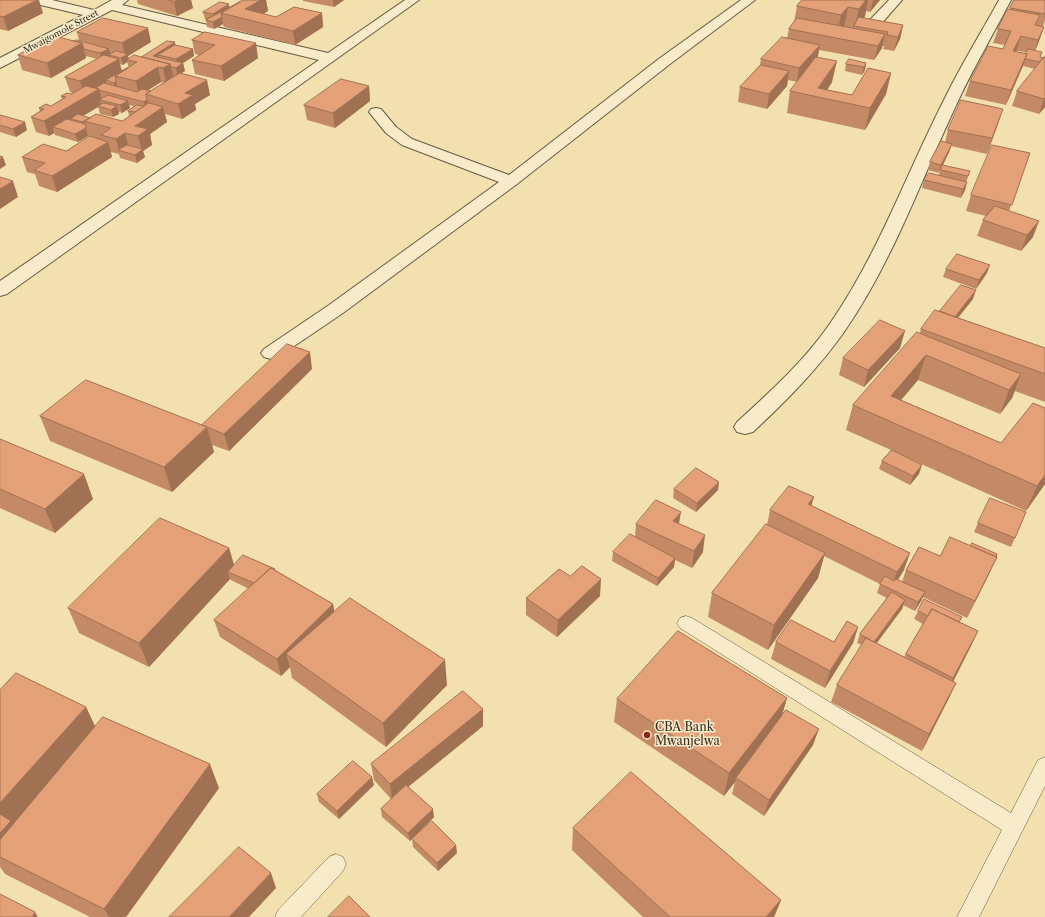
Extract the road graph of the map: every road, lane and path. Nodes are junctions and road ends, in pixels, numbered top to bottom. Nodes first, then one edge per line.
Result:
1 (36, 0) edge
2 (413, 0) edge
3 (749, 0) edge
4 (896, 0) edge
5 (1004, 0) edge
6 (117, 3) edge
7 (95, 14) junction
8 (870, 28) edge
9 (330, 58) junction
10 (0, 64) edge
11 (376, 112) dead end
12 (511, 181) junction
13 (0, 290) edge
14 (271, 353) dead end
15 (745, 427) dead end
16 (686, 623) dead end
17 (1045, 766) edge
18 (1014, 826) junction
19 (336, 864) dead end
20 (286, 917) edge
21 (968, 917) edge

1 - 7 street
2 - 9 street
3 - 12 street
4 - 8 street
5 - 15 street
6 - 7 street, Mwaigomole Street
6 - 9 street
7 - 10 street, Mwaigomole Street
9 - 13 street
11 - 12 street
12 - 14 street
16 - 18 lane
17 - 18 lane
18 - 21 lane
19 - 20 lane

